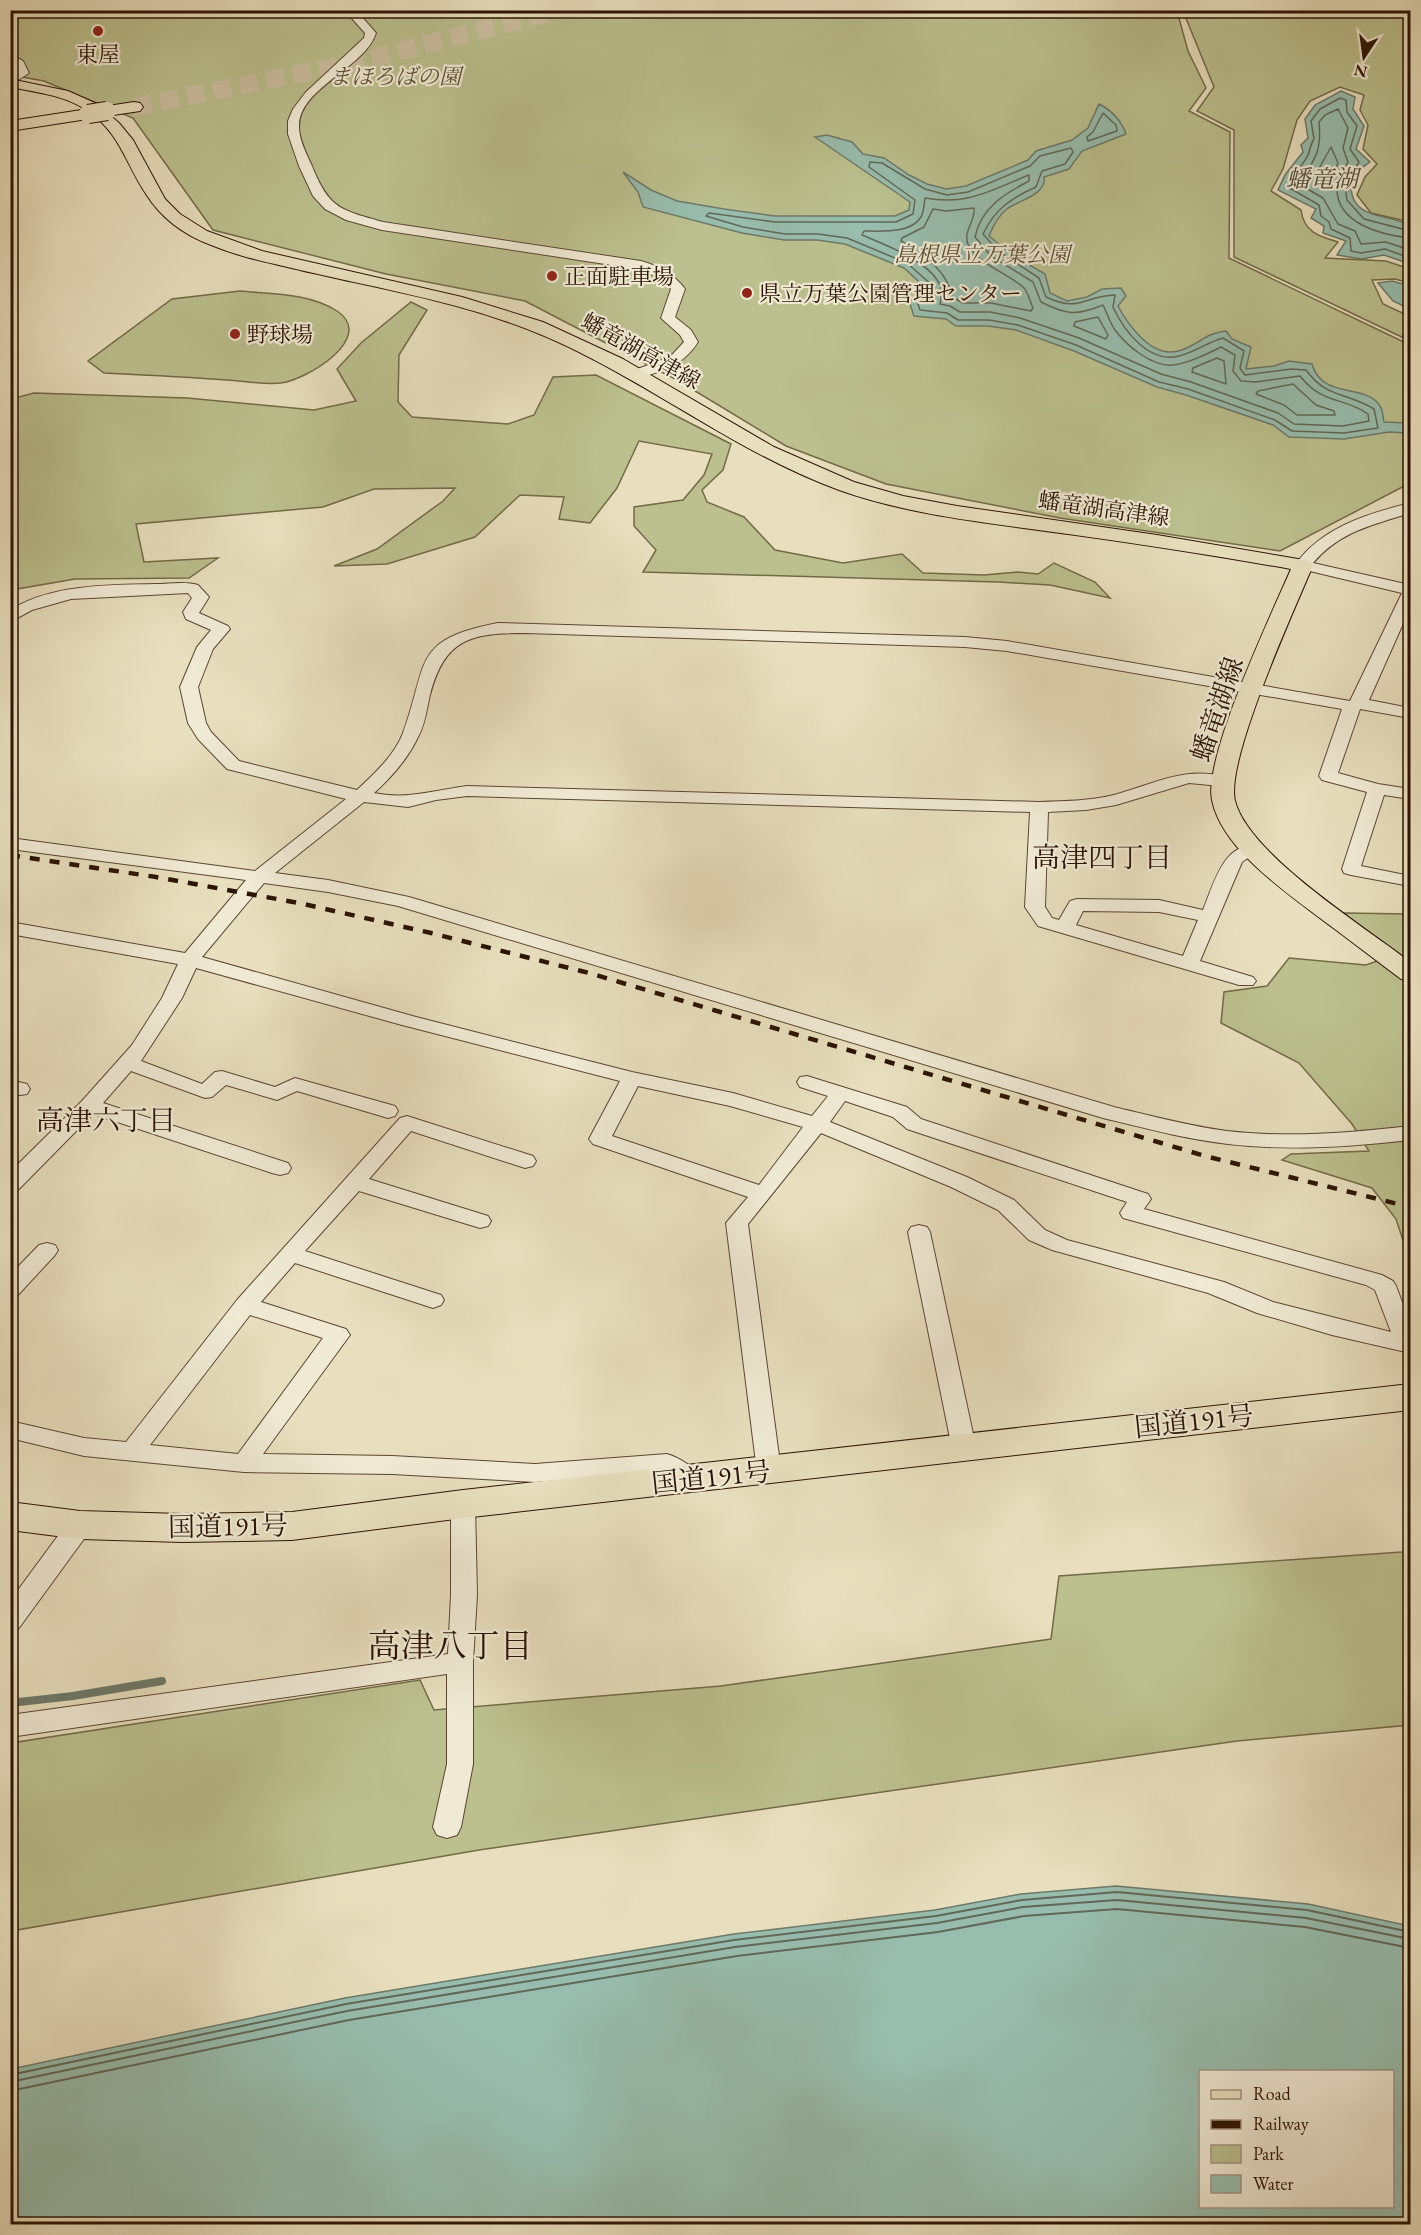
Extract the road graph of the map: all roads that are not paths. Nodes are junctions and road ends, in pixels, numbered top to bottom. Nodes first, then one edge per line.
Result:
1 (377, 10) edge
2 (10, 57) edge
3 (10, 78) edge
4 (10, 83) edge
5 (131, 106) tunnel mouth
6 (10, 125) edge
7 (637, 374) junction
8 (1410, 508) edge
9 (1303, 565) junction
10 (1410, 592) edge
11 (10, 617) edge
12 (1252, 688) junction
13 (1355, 704) junction
14 (1410, 713) edge
15 (1221, 781) junction
16 (1377, 789) junction
17 (1410, 794) edge
18 (362, 795) junction
19 (1039, 807) junction
20 (10, 843) edge
21 (1254, 851) junction
22 (259, 877) junction
23 (1408, 881) dead end
24 (1210, 916) junction
25 (10, 928) edge
26 (1064, 928) junction
27 (190, 960) junction
28 (1189, 964) junction
29 (1410, 975) edge
30 (1246, 981) dead end
31 (128, 1064) junction
32 (632, 1078) junction
33 (89, 1106) junction
34 (388, 1111) dead end
35 (816, 1124) junction
36 (1410, 1133) edge
37 (525, 1161) dead end
38 (280, 1168) dead end
39 (354, 1182) junction
40 (10, 1185) edge
41 (763, 1194) junction
42 (480, 1221) dead end
43 (920, 1233) dead end
44 (47, 1250) dead end
45 (290, 1254) junction
46 (10, 1290) edge
47 (433, 1300) dead end
48 (245, 1305) junction
49 (1407, 1344) edge
50 (1410, 1397) edge
51 (10, 1429) edge
52 (964, 1449) junction
53 (131, 1453) junction
54 (244, 1463) junction
55 (769, 1471) junction
56 (691, 1480) junction
57 (463, 1504) junction
58 (10, 1516) edge
59 (80, 1525) junction
60 (10, 1621) edge
61 (460, 1662) junction
62 (10, 1726) edge
63 (447, 1827) dead end

1 - 7 street
2 - 3 street
4 - 7 main road, 蟠竜湖高津線
5 - 6 highway
7 - 9 main road, 蟠竜湖高津線
8 - 9 street
9 - 10 street
9 - 12 main road, 蟠竜湖線
10 - 13 street
11 - 18 street
12 - 13 street
12 - 15 main road, 蟠竜湖線
12 - 18 street
13 - 14 street
13 - 16 street
15 - 19 street
15 - 21 main road, 蟠竜湖線
16 - 17 street
16 - 23 street
18 - 19 street
18 - 22 street
19 - 26 street
20 - 22 street
21 - 24 street
21 - 29 main road, 蟠竜湖線
22 - 27 street
22 - 36 street
24 - 26 street
24 - 28 street
25 - 27 street
26 - 28 street
27 - 31 street
27 - 32 street
28 - 30 street
31 - 33 street
31 - 34 street
32 - 35 street
32 - 41 street
33 - 38 street
33 - 40 street
35 - 41 street
35 - 49 street
35 - 49 street
37 - 39 street
39 - 42 street
39 - 45 street
41 - 55 street
43 - 52 street
44 - 46 street
45 - 47 street
45 - 48 street
48 - 53 street
48 - 54 street
50 - 52 highway, 国道191号
51 - 53 street
52 - 55 highway, 国道191号
53 - 54 street
54 - 56 street
55 - 56 highway, 国道191号
56 - 57 highway, 国道191号
57 - 59 highway, 国道191号
57 - 61 street
58 - 59 highway, 国道191号
59 - 60 street
61 - 62 street
61 - 63 street

